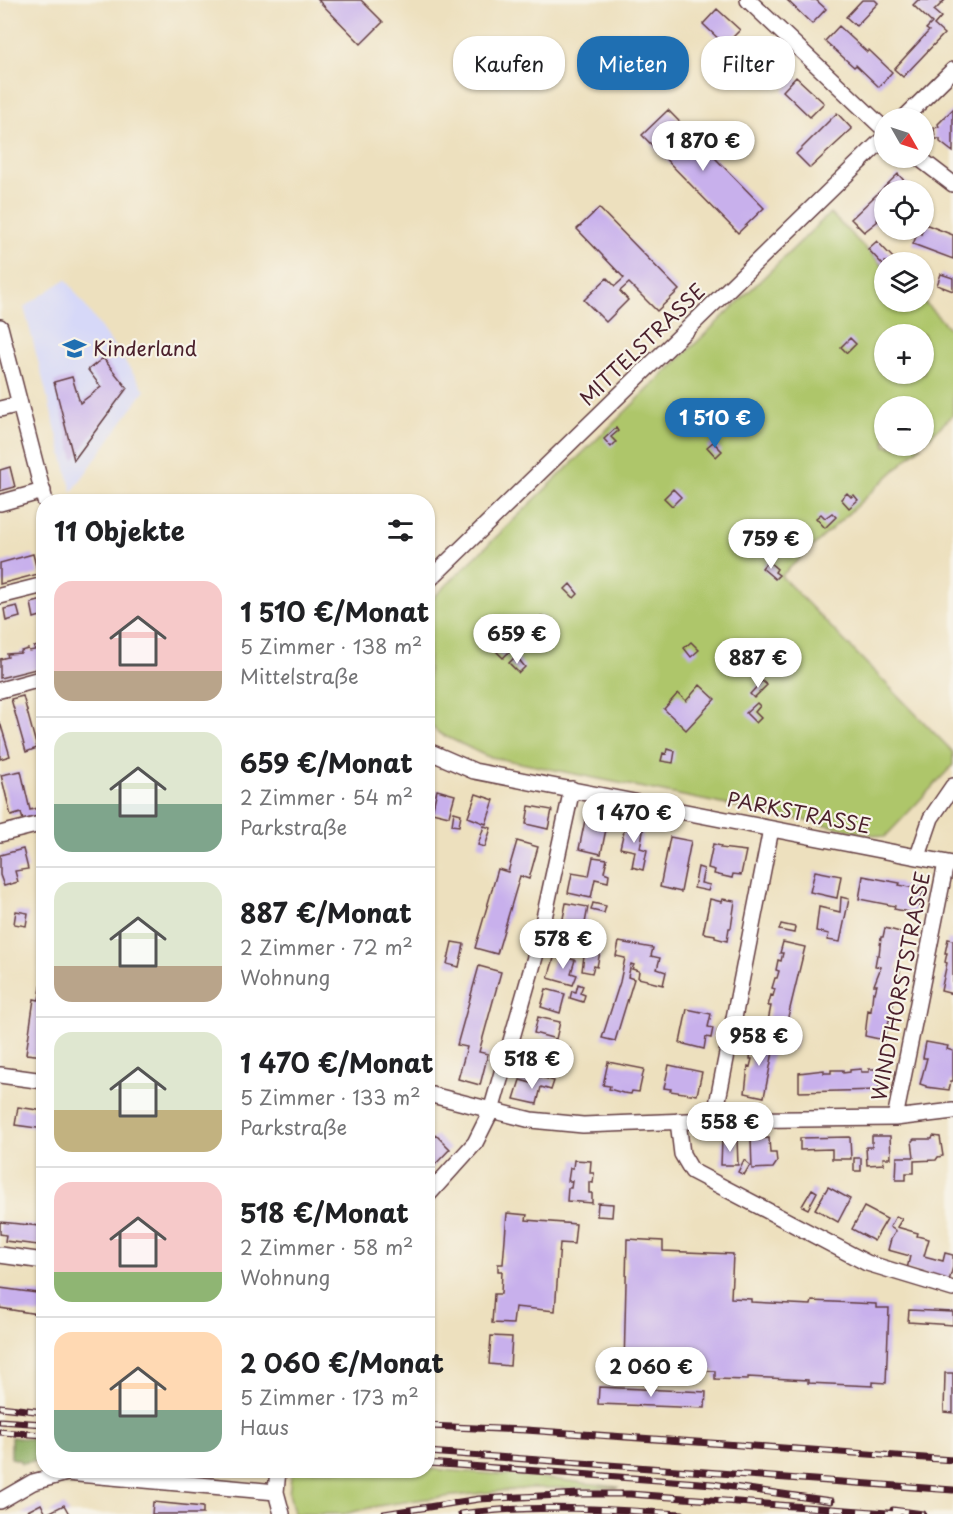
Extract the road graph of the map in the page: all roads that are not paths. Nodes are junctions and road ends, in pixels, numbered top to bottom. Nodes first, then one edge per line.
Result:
1 (748, 0) edge
2 (953, 70) edge
3 (914, 108) edge
4 (874, 120) edge
5 (874, 148) edge
6 (932, 168) edge
7 (953, 184) edge
8 (0, 327) edge
9 (20, 404) junction
10 (0, 409) edge
11 (43, 494) edge
12 (36, 497) edge
13 (0, 503) edge
14 (435, 574) edge
15 (36, 587) edge
16 (0, 596) edge
17 (36, 680) edge
18 (0, 690) edge
19 (435, 755) edge
20 (953, 786) edge
21 (572, 789) junction
22 (36, 825) edge
23 (771, 829) junction
24 (0, 834) edge
25 (918, 856) junction
26 (950, 863) edge
27 (0, 1075) edge
28 (36, 1080) edge
29 (435, 1096) edge
30 (491, 1111) junction
31 (953, 1111) edge
32 (895, 1118) junction
33 (714, 1120) junction
34 (678, 1122) junction
35 (435, 1187) edge
36 (0, 1255) edge
37 (36, 1260) edge
38 (953, 1289) edge
39 (49, 1478) edge
40 (123, 1478) edge
41 (277, 1478) edge
42 (276, 1492) junction
43 (0, 1501) edge
44 (282, 1514) edge

1 - 4 street
2 - 3 street
5 - 14 street, MITTELSTRASSE
6 - 7 street
8 - 9 street
9 - 10 street
9 - 11 street
12 - 13 street
15 - 16 street
17 - 18 street
19 - 21 street, PARKSTRASSE
20 - 25 street, WINDTHORSTSTRASSE
21 - 23 street, PARKSTRASSE
21 - 30 street
22 - 24 street
23 - 25 street, PARKSTRASSE
23 - 33 street
25 - 26 street, PARKSTRASSE
26 - 32 street, WINDTHORSTSTRASSE
27 - 28 street
29 - 30 street
30 - 34 street
30 - 35 street
31 - 32 street
32 - 33 street
33 - 34 street
34 - 38 street
36 - 37 street
39 - 43 street
40 - 42 street
41 - 42 street
42 - 44 street

